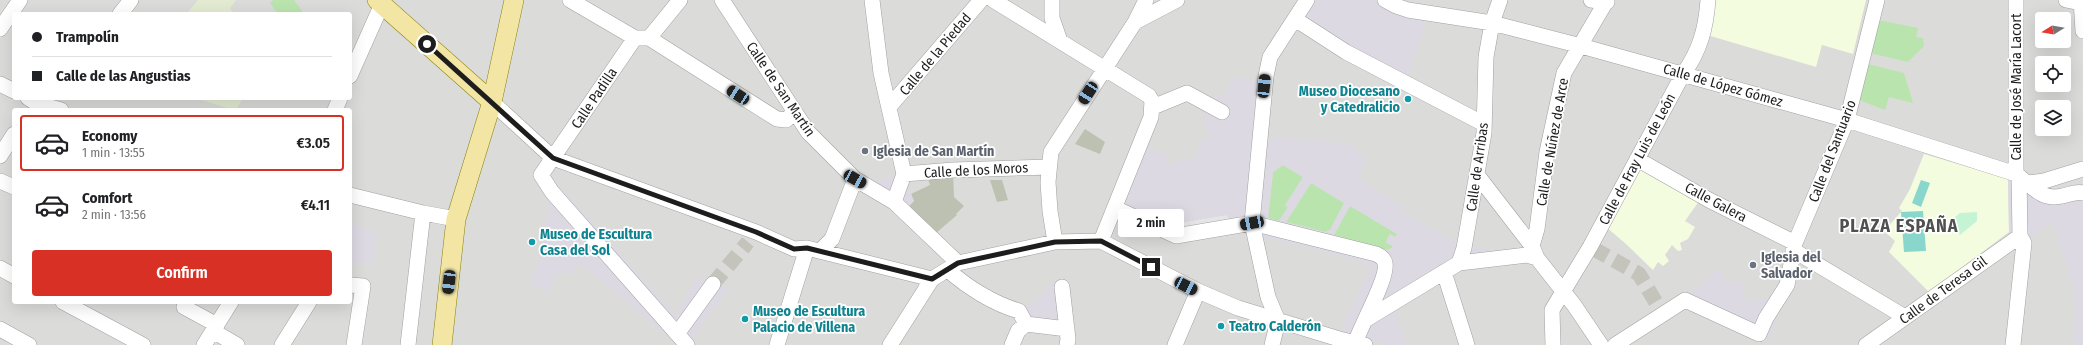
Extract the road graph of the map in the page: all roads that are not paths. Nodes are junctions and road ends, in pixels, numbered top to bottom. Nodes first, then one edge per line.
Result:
1 (131, 0) edge
2 (514, 0) edge
3 (570, 0) edge
4 (680, 0) edge
5 (722, 0) edge
6 (872, 0) edge
7 (981, 0) edge
8 (993, 0) edge
9 (1177, 0) edge
10 (1307, 0) edge
11 (1385, 0) edge
12 (1500, 0) edge
13 (1591, 0) edge
14 (1708, 0) edge
15 (1877, 0) edge
16 (2016, 0) edge
17 (2066, 0) edge
18 (1607, 1) edge
19 (2081, 1) edge
20 (380, 2) edge
21 (1052, 2) edge
22 (1142, 2) edge
23 (12, 3) edge
24 (122, 12) edge
25 (1018, 17) junction
26 (1296, 20) junction
27 (1135, 22) junction
28 (1492, 23) junction
29 (0, 30) edge
30 (2083, 31) edge
31 (642, 38) junction
32 (1060, 41) junction
33 (1581, 46) junction
34 (1104, 68) junction
35 (352, 71) edge
36 (1683, 74) junction
37 (0, 84) edge
38 (12, 90) edge
39 (34, 102) edge
40 (492, 102) junction
41 (889, 107) junction
42 (1153, 107) junction
43 (54, 108) edge
44 (1222, 112) dead end
45 (794, 113) junction
46 (1847, 120) junction
47 (1484, 124) junction
48 (12, 137) edge
49 (0, 156) edge
50 (553, 158) junction
51 (1638, 159) junction
52 (1049, 167) junction
53 (2083, 169) edge
54 (904, 174) junction
55 (1478, 176) junction
56 (2021, 177) junction
57 (855, 179) junction
58 (0, 181) edge
59 (12, 186) edge
60 (2083, 193) edge
61 (352, 195) edge
62 (894, 202) junction
63 (1115, 208) junction
64 (423, 213) junction
65 (456, 219) junction
66 (1252, 223) junction
67 (2020, 236) junction
68 (1101, 241) junction
69 (1055, 242) junction
70 (1794, 246) junction
71 (814, 250) junction
72 (1535, 252) junction
73 (1459, 263) junction
74 (953, 267) junction
75 (0, 268) edge
76 (1444, 272) junction
77 (12, 275) edge
78 (932, 279) junction
79 (713, 284) tunnel mouth
80 (356, 286) edge
81 (1062, 287) dead end
82 (1198, 291) junction
83 (1563, 291) junction
84 (1268, 297) junction
85 (67, 304) edge
86 (230, 304) edge
87 (308, 304) edge
88 (184, 307) dead end
89 (1238, 308) junction
90 (1905, 317) junction
91 (1278, 320) junction
92 (1365, 320) junction
93 (1025, 325) junction
94 (215, 328) junction
95 (0, 329) edge
96 (1067, 329) junction
97 (677, 334) junction
98 (1758, 340) edge
99 (1339, 342) edge
100 (1360, 344) edge
101 (29, 345) edge
102 (143, 345) edge
103 (204, 345) edge
104 (237, 345) edge
105 (282, 345) edge
106 (354, 345) edge
107 (408, 345) edge
108 (442, 345) edge
109 (687, 345) edge
110 (777, 345) edge
111 (890, 345) edge
112 (1012, 345) edge
113 (1067, 345) edge
114 (1175, 345) edge
115 (1272, 345) edge
116 (1467, 345) edge
117 (1553, 345) edge
118 (1601, 345) edge
119 (1615, 345) edge
120 (1866, 345) edge
121 (2013, 345) edge

1 - 24 street
2 - 40 main road
3 - 31 street
4 - 31 street, Calle Padilla
5 - 45 street, Calle de San Martín
6 - 41 street
7 - 41 street, Calle de la Piedad
8 - 25 street
9 - 27 street
10 - 26 street
11 - 28 street, Calle de López Gómez
12 - 28 street, Calle de Arribas
13 - 18 street
14 - 36 street, Calle de Fray Luis de León
15 - 46 street, Calle del Santuario
16 - 56 street, Calle de José María Lacort
17 - 19 street
18 - 33 street, Calle de Núñez de Arce
19 - 30 street
20 - 35 street
20 - 40 main road
21 - 25 street
21 - 32 street
22 - 27 street
23 - 29 street
25 - 32 street
26 - 47 street
26 - 66 street
27 - 34 street
28 - 33 street, Calle de López Gómez
28 - 47 street, Calle de Arribas
31 - 45 street
31 - 50 street, Calle Padilla
32 - 34 street
33 - 36 street, Calle de López Gómez
33 - 72 street, Calle de Núñez de Arce
34 - 42 street
34 - 52 street
36 - 46 street, Calle de López Gómez
36 - 51 street, Calle de Fray Luis de León
37 - 38 street
39 - 43 street
40 - 50 street
40 - 65 main road
41 - 54 street
42 - 44 street
42 - 63 street
45 - 57 street, Calle de San Martín
46 - 56 street, Calle de López Gómez
46 - 70 street, Calle del Santuario
47 - 55 street, Calle de Arribas
48 - 49 street
50 - 71 street
50 - 97 street, Calle Padilla
51 - 70 street, Calle Galera
51 - 83 street, Calle de Fray Luis de León
52 - 54 street, Calle de los Moros
52 - 69 street
53 - 56 street
54 - 62 street
55 - 72 street
55 - 73 street, Calle de Arribas
56 - 60 street
56 - 67 street, Calle de José María Lacort
57 - 62 street, Calle de San Martín
57 - 71 street
58 - 59 street
61 - 64 street
62 - 74 street, Calle de San Martín
63 - 66 street
63 - 68 street
64 - 65 street
64 - 107 street
65 - 108 main road
66 - 84 street
66 - 92 street
67 - 90 street, Calle de Teresa Gil
67 - 121 street, Calle de José María Lacort
68 - 69 street
68 - 82 street
69 - 74 street
70 - 90 street, Calle Galera
70 - 98 street, Calle del Santuario
71 - 78 street
71 - 110 street
72 - 73 street
72 - 83 street
73 - 76 street
74 - 78 street
74 - 93 street, Calle de San Martín
75 - 77 street
76 - 92 street
76 - 116 street
78 - 111 street
79 - 97 street
80 - 106 street
81 - 96 street
82 - 89 street
82 - 114 street
83 - 117 street, Calle de Fray Luis de León
83 - 118 street
84 - 89 street
84 - 91 street
85 - 102 street
86 - 94 street
87 - 105 street
88 - 94 street
89 - 91 street
90 - 120 street, Calle de Teresa Gil
91 - 99 street
91 - 115 street
92 - 100 street
93 - 96 street
93 - 112 street
94 - 103 street
94 - 104 street
95 - 101 street
96 - 113 street
97 - 109 street
98 - 119 street
99 - 100 street

